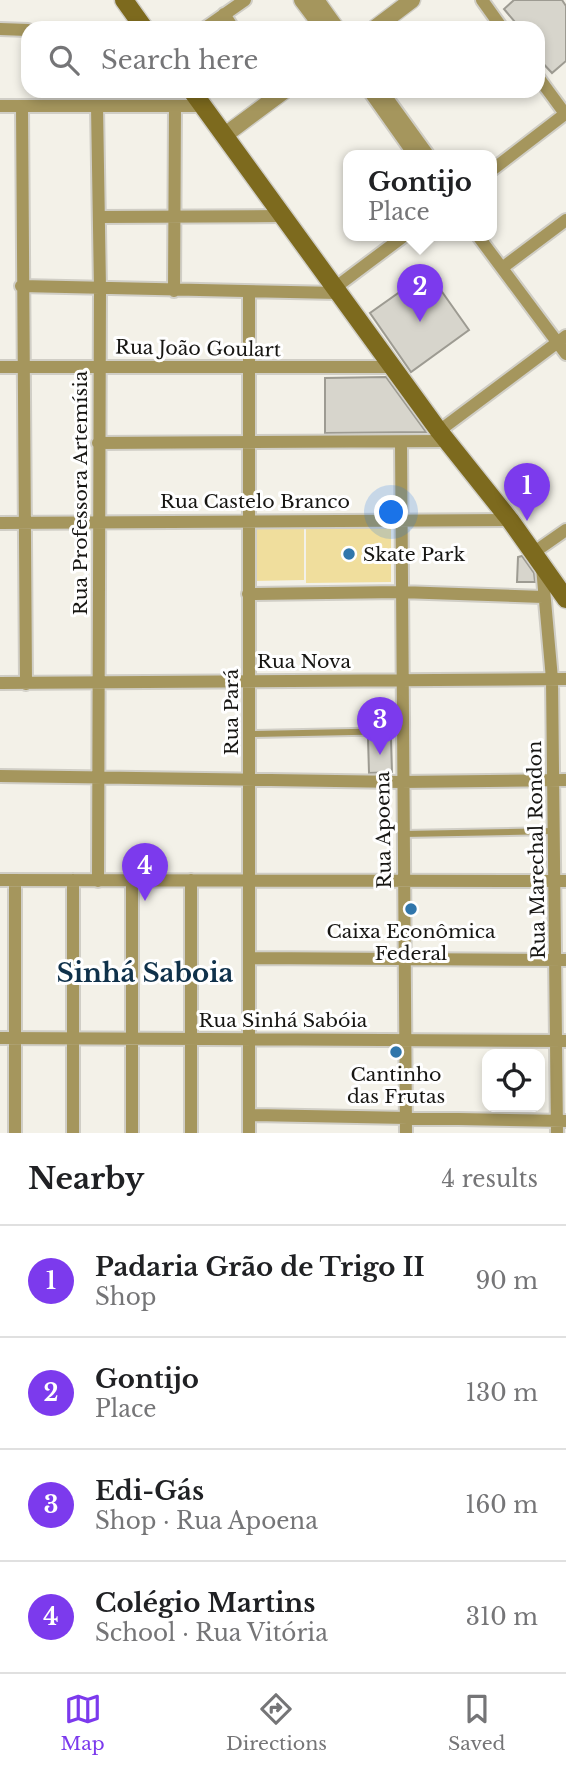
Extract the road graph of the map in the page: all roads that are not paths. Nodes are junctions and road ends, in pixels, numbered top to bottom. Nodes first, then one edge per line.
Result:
1 (124, 0) edge
2 (245, 0) edge
3 (302, 0) edge
4 (316, 0) edge
5 (412, 0) edge
6 (482, 0) edge
7 (224, 15) junction
8 (139, 21) edge
9 (215, 21) edge
10 (228, 21) edge
11 (318, 21) edge
12 (331, 21) edge
13 (384, 21) edge
14 (497, 21) edge
15 (0, 29) edge
16 (21, 30) edge
17 (545, 86) edge
18 (197, 98) edge
19 (272, 98) edge
20 (374, 98) edge
21 (387, 98) edge
22 (0, 106) edge
23 (97, 106) junction
24 (174, 106) junction
25 (22, 107) junction
26 (566, 115) edge
27 (225, 135) junction
28 (411, 150) edge
29 (425, 150) edge
30 (497, 166) edge
31 (174, 216) junction
32 (284, 216) junction
33 (99, 217) junction
34 (566, 220) edge
35 (398, 241) edge
36 (482, 241) edge
37 (502, 268) junction
38 (21, 286) junction
39 (100, 288) junction
40 (337, 290) junction
41 (174, 291) junction
42 (249, 292) junction
43 (562, 339) edge
44 (566, 354) edge
45 (99, 366) junction
46 (0, 367) edge
47 (22, 367) junction
48 (395, 367) junction
49 (249, 368) junction
50 (443, 436) junction
51 (250, 441) junction
52 (401, 442) junction
53 (98, 443) junction
54 (99, 520) junction
55 (248, 520) junction
56 (510, 520) junction
57 (400, 521) junction
58 (0, 523) edge
59 (24, 523) junction
60 (566, 530) edge
61 (538, 560) junction
62 (400, 592) junction
63 (248, 594) junction
64 (543, 597) junction
65 (566, 599) edge
66 (552, 679) junction
67 (566, 679) edge
68 (251, 680) junction
69 (400, 680) junction
70 (0, 683) edge
71 (26, 684) junction
72 (100, 685) junction
73 (401, 731) junction
74 (251, 734) junction
75 (0, 776) edge
76 (98, 780) junction
77 (249, 780) junction
78 (560, 780) edge
79 (401, 782) junction
80 (556, 831) junction
81 (402, 834) junction
82 (0, 880) edge
83 (15, 880) junction
84 (73, 880) junction
85 (132, 880) junction
86 (191, 880) junction
87 (250, 880) junction
88 (98, 881) junction
89 (402, 881) junction
90 (561, 881) edge
91 (249, 958) junction
92 (403, 960) junction
93 (561, 960) edge
94 (14, 1037) junction
95 (0, 1038) edge
96 (73, 1038) junction
97 (132, 1038) junction
98 (192, 1039) junction
99 (250, 1039) junction
100 (405, 1039) junction
101 (562, 1041) edge
102 (249, 1115) junction
103 (406, 1119) junction
104 (560, 1125) edge
105 (15, 1133) edge
106 (73, 1133) edge
107 (132, 1133) edge
108 (191, 1133) edge
109 (249, 1133) edge
110 (406, 1133) edge

1 - 8 main road
2 - 7 street
3 - 11 street
4 - 12 street
5 - 13 street
6 - 14 street
7 - 9 street
7 - 10 street
15 - 16 street
17 - 26 street
18 - 24 street
18 - 27 main road
19 - 27 street
20 - 28 street
21 - 29 street
22 - 25 street
23 - 24 street
23 - 25 street
23 - 33 street, Rua Professora Artemísia
24 - 31 street
25 - 38 street
26 - 30 street
27 - 32 main road
31 - 32 street
31 - 33 street
31 - 41 street
32 - 40 main road
33 - 39 street, Rua Professora Artemísia
34 - 37 street
35 - 40 street
36 - 37 street
37 - 43 street
38 - 39 street
38 - 47 street
39 - 41 street
39 - 45 street, Rua Professora Artemísia
40 - 42 street
40 - 48 main road
41 - 42 street
42 - 49 street, Rua Pará
43 - 44 street
43 - 50 street
45 - 47 street, Rua João Goulart
45 - 49 street, Rua João Goulart
45 - 53 street, Rua Professora Artemísia
46 - 47 street, Rua João Goulart
47 - 59 street
48 - 49 street, Rua João Goulart
48 - 50 main road
49 - 51 street, Rua Pará
50 - 52 street
50 - 56 main road
51 - 52 street
51 - 53 street
51 - 55 street, Rua Pará
52 - 57 street, Rua Apoena
53 - 54 street, Rua Professora Artemísia
54 - 55 street, Rua Castelo Branco
54 - 59 street, Rua Castelo Branco
54 - 72 street, Rua Professora Artemísia
55 - 57 street, Rua Castelo Branco
55 - 63 street, Rua Pará
56 - 57 street, Rua Castelo Branco
56 - 61 main road
57 - 62 street, Rua Apoena
58 - 59 street, Rua Castelo Branco
59 - 71 street
60 - 61 street
61 - 64 street, Rua Marechal Rondon
61 - 65 main road
62 - 63 street
62 - 64 street
62 - 69 street, Rua Apoena
63 - 68 street, Rua Pará
64 - 66 street, Rua Marechal Rondon
66 - 67 street, Rua Nova
66 - 69 street, Rua Nova
66 - 78 street, Rua Marechal Rondon
68 - 69 street, Rua Nova
68 - 72 street, Rua Nova
68 - 74 street, Rua Pará
69 - 73 street, Rua Apoena
70 - 71 street, Rua Nova
71 - 72 street, Rua Nova
72 - 76 street, Rua Professora Artemísia
73 - 74 lane
73 - 79 street, Rua Apoena
74 - 77 street, Rua Pará
75 - 76 street
76 - 77 street
76 - 88 street, Rua Professora Artemísia
77 - 79 street
77 - 87 street, Rua Pará
78 - 79 street
78 - 80 street, Rua Marechal Rondon
79 - 81 street, Rua Apoena
80 - 81 lane
80 - 90 street, Rua Marechal Rondon
81 - 89 street, Rua Apoena
82 - 83 street
83 - 84 street
83 - 94 street
84 - 88 street
84 - 96 street
85 - 86 street
85 - 88 street
85 - 97 street
86 - 87 street
86 - 98 street
87 - 89 street
87 - 91 street, Rua Pará
89 - 90 street
89 - 92 street, Rua Apoena
90 - 93 street, Rua Marechal Rondon
91 - 92 street
91 - 99 street, Rua Pará
92 - 93 street
92 - 100 street, Rua Apoena
93 - 101 street, Rua Marechal Rondon
94 - 95 street, Rua Sinhá Sabóia
94 - 96 street, Rua Sinhá Sabóia
94 - 105 street
96 - 97 street, Rua Sinhá Sabóia
96 - 106 street
97 - 98 street, Rua Sinhá Sabóia
97 - 107 street
98 - 99 street, Rua Sinhá Sabóia
98 - 108 street
99 - 100 street, Rua Sinhá Sabóia
99 - 102 street, Rua Pará
100 - 101 street, Rua Sinhá Sabóia
100 - 103 street, Rua Apoena
101 - 104 street, Rua Marechal Rondon
102 - 103 street
102 - 109 street, Rua Pará
103 - 104 street
103 - 110 street, Rua Apoena

